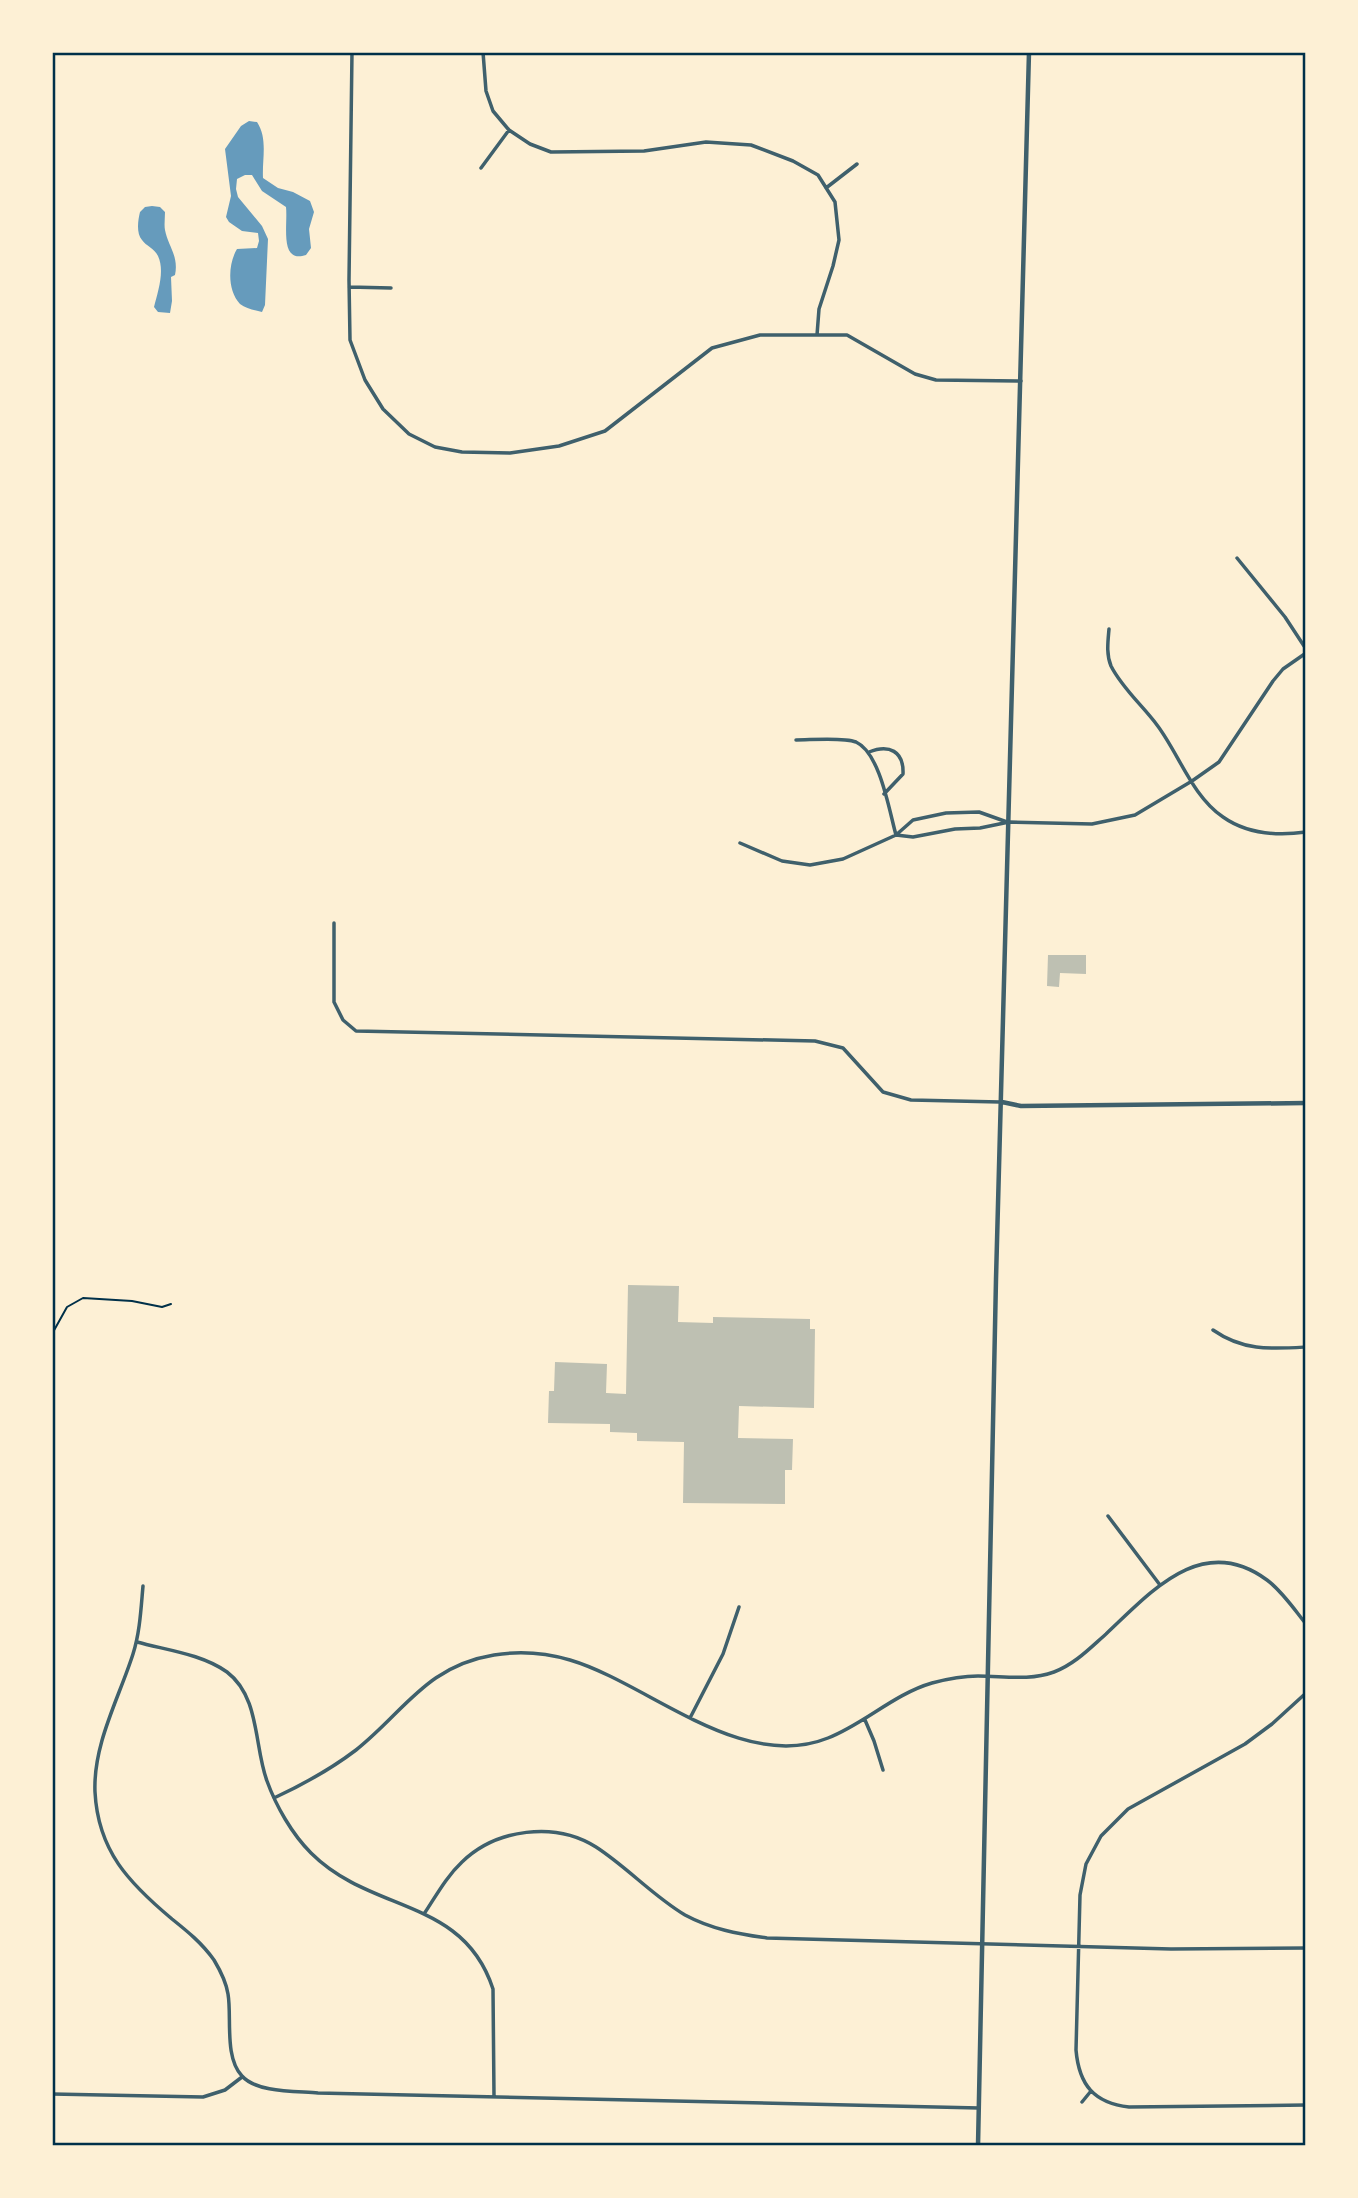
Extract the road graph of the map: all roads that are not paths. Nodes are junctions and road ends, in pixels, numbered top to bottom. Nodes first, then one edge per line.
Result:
1 (352, 52) edge
2 (483, 52) edge
3 (1029, 52) edge
4 (509, 131) junction
5 (857, 164) dead end
6 (481, 167) dead end
7 (826, 188) junction
8 (349, 287) junction
9 (391, 288) dead end
10 (817, 335) junction
11 (1021, 380) junction
12 (1237, 558) dead end
13 (1109, 629) dead end
14 (1306, 651) edge
15 (796, 740) dead end
16 (869, 752) junction
17 (1192, 781) junction
18 (884, 794) junction
19 (1009, 822) junction
20 (1306, 832) edge
21 (896, 835) junction
22 (740, 843) dead end
23 (334, 923) dead end
24 (1002, 1102) junction
25 (1306, 1103) edge
26 (1213, 1330) dead end
27 (1306, 1347) edge
28 (1108, 1516) dead end
29 (1160, 1585) junction
30 (144, 1586) dead end
31 (739, 1607) dead end
32 (1306, 1624) edge
33 (137, 1642) junction
34 (989, 1676) junction
35 (1306, 1693) edge
36 (690, 1718) junction
37 (864, 1719) junction
38 (883, 1770) dead end
39 (274, 1798) junction
40 (424, 1914) junction
41 (982, 1944) junction
42 (1079, 1947) junction
43 (1306, 1948) edge
44 (242, 2077) junction
45 (1091, 2091) junction
46 (52, 2094) edge
47 (494, 2096) junction
48 (1082, 2102) dead end
49 (1306, 2105) edge
50 (979, 2108) junction
51 (978, 2146) edge

1 - 8 street
2 - 4 street
3 - 11 street
4 - 6 street
4 - 7 street
5 - 7 street
7 - 10 street
8 - 9 street
8 - 10 street
10 - 11 street
11 - 19 street
12 - 14 street
13 - 17 street
14 - 17 street
15 - 16 street
16 - 18 street
16 - 18 street
17 - 19 street
17 - 20 street
18 - 21 street
19 - 21 street
19 - 21 street
19 - 24 street
21 - 22 street
23 - 24 street
24 - 25 street
24 - 34 street
26 - 27 street
28 - 29 street
29 - 32 street
29 - 34 street
30 - 33 street
31 - 36 street
33 - 39 street
33 - 44 street
34 - 37 street
34 - 41 street
35 - 42 street
36 - 37 street
36 - 39 street
37 - 38 street
39 - 40 street
40 - 41 street
40 - 47 street
41 - 42 street
41 - 50 street
42 - 43 street
42 - 45 street
44 - 46 street
44 - 47 street
45 - 48 street
45 - 49 street
47 - 50 street
50 - 51 street

